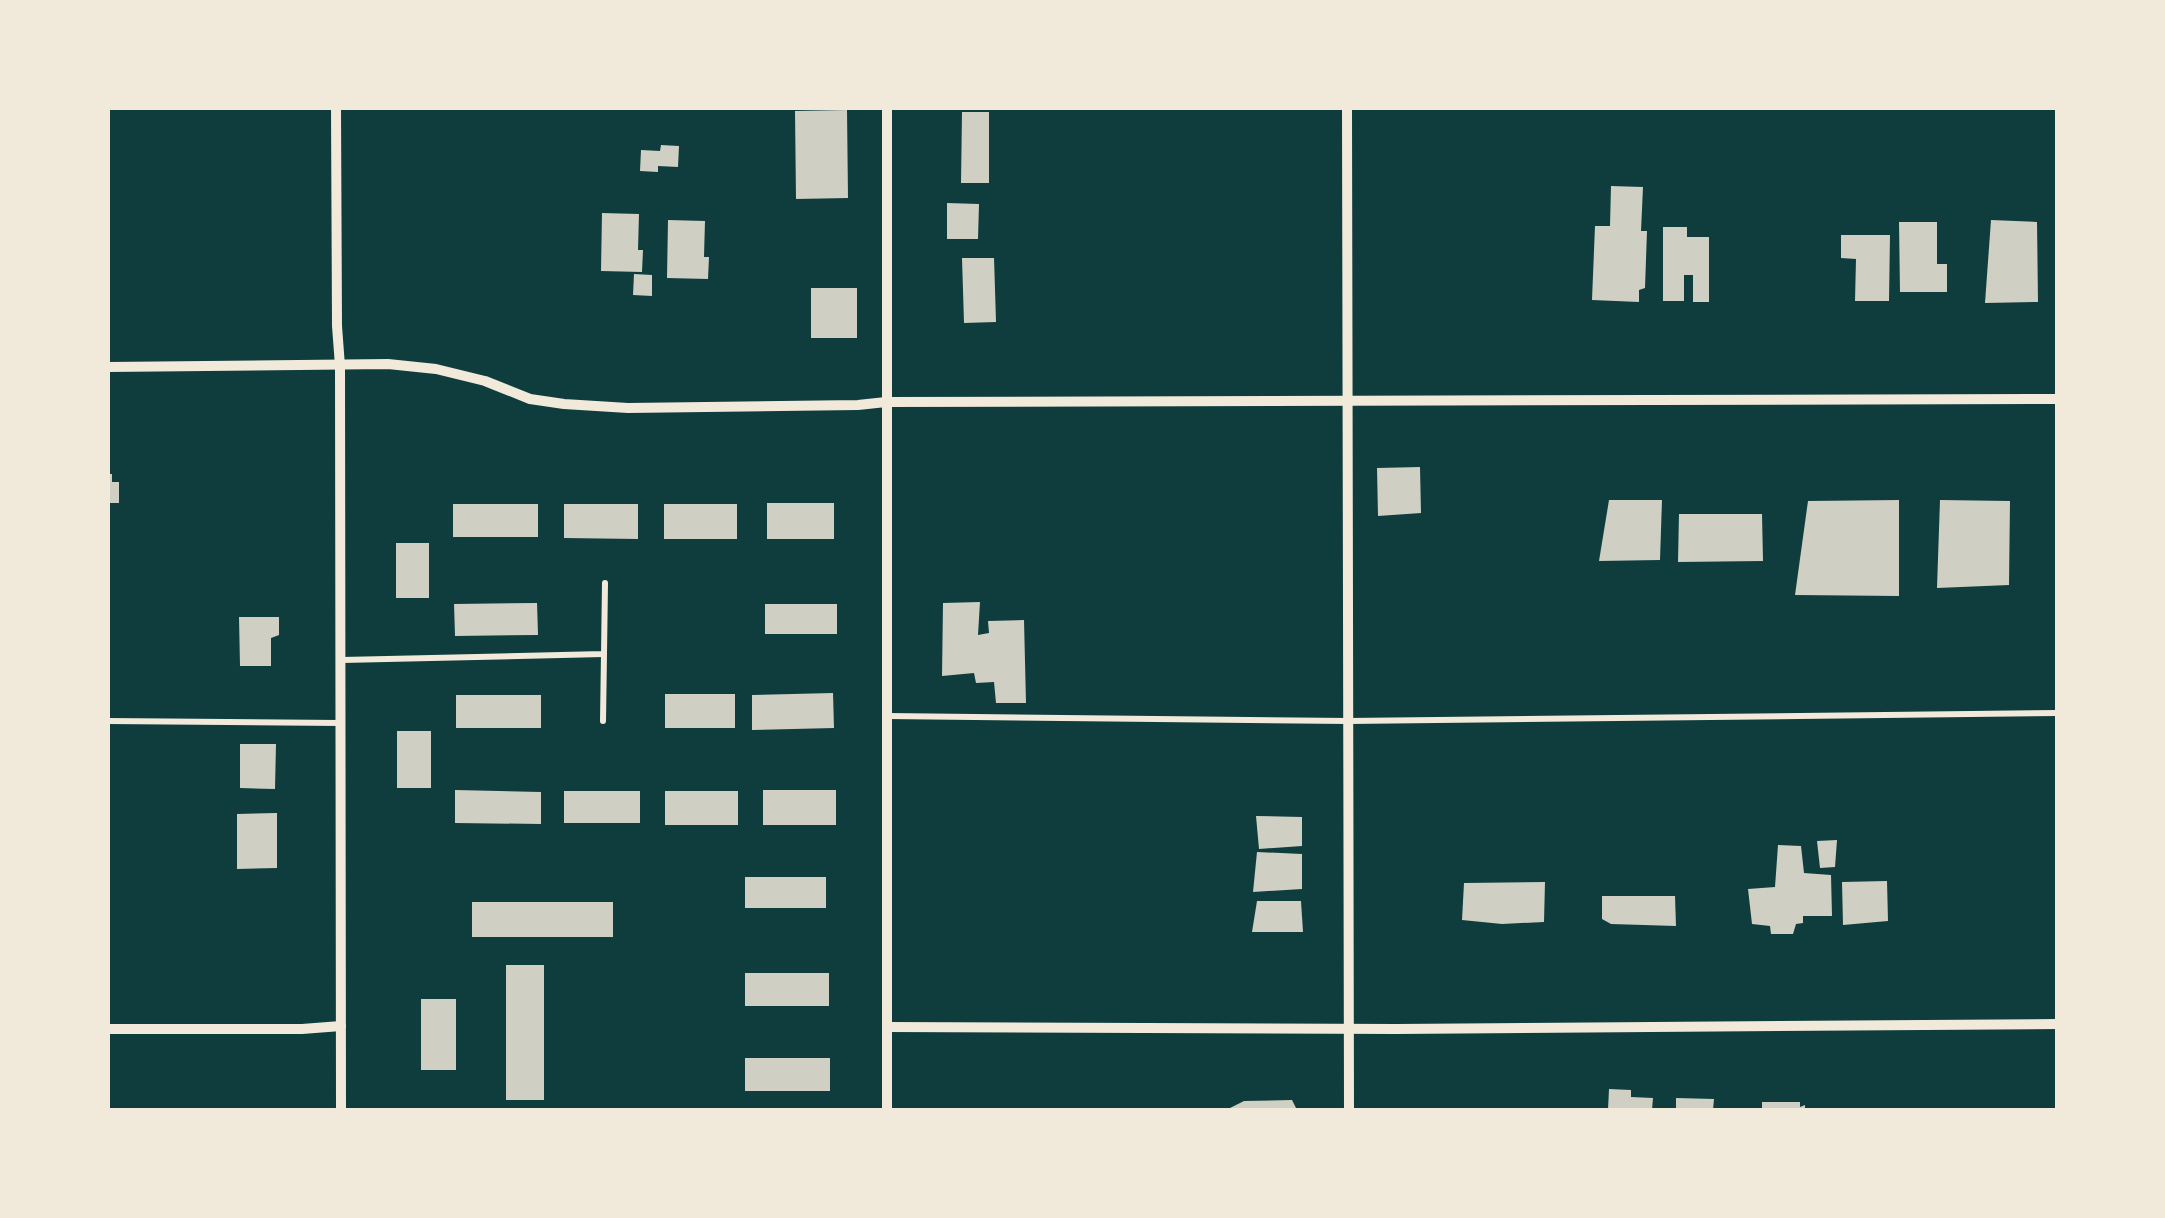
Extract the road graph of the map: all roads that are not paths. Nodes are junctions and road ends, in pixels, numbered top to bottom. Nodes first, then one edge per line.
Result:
1 (336, 108) edge
2 (887, 108) edge
3 (1347, 108) edge
4 (108, 366) edge
5 (340, 366) junction
6 (2058, 399) edge
7 (1346, 400) junction
8 (886, 402) junction
9 (605, 583) dead end
10 (604, 654) junction
11 (340, 660) junction
12 (2058, 712) edge
13 (887, 716) junction
14 (1348, 720) junction
15 (108, 721) edge
16 (604, 721) dead end
17 (340, 722) junction
18 (2058, 1024) edge
19 (341, 1026) junction
20 (887, 1026) junction
21 (1348, 1027) junction
22 (108, 1029) edge
23 (341, 1110) edge
24 (886, 1110) edge
25 (1349, 1110) edge

1 - 5 street
2 - 8 street
3 - 7 street
4 - 5 street
5 - 8 street
5 - 11 street
6 - 7 street
7 - 8 street
7 - 14 street
8 - 13 street
9 - 10 lane
10 - 11 lane
10 - 16 lane
11 - 17 street
12 - 14 lane
13 - 14 lane
13 - 20 street
14 - 21 street
15 - 17 lane
17 - 19 street
18 - 21 street
19 - 22 street
19 - 23 street
20 - 21 street
20 - 24 street
21 - 25 street

